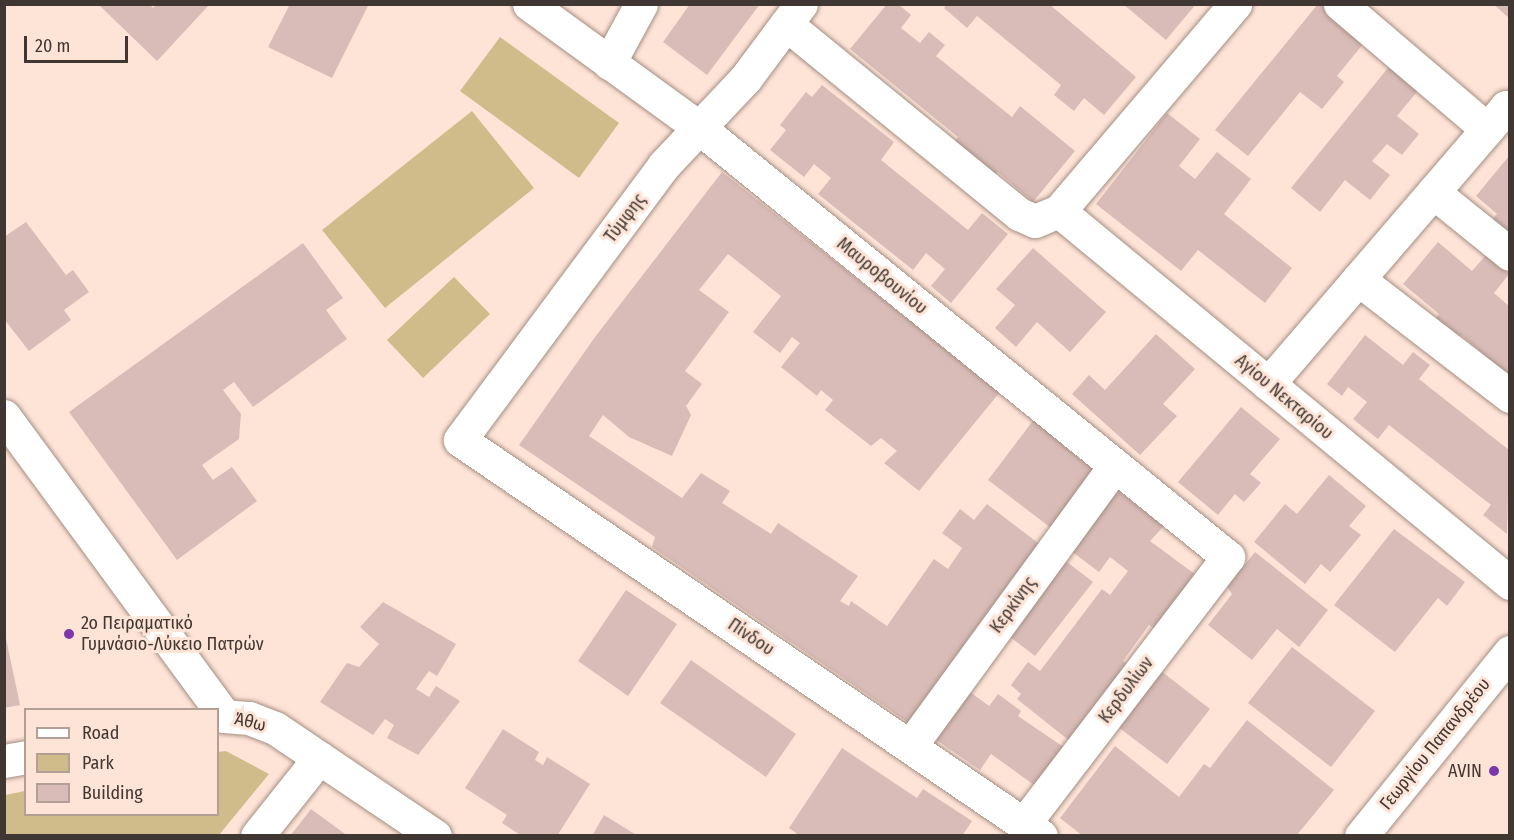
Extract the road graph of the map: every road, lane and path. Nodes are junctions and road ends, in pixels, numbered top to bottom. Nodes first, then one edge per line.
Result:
1 (529, 4) edge
2 (641, 4) edge
3 (1235, 4) edge
4 (1340, 4) edge
5 (794, 14) edge
6 (609, 63) junction
7 (1498, 120) edge
8 (697, 126) junction
9 (1433, 192) junction
10 (1059, 211) junction
11 (1509, 254) edge
12 (1358, 279) junction
13 (1268, 384) junction
14 (1509, 396) edge
15 (4, 416) edge
16 (460, 440) joint
17 (1115, 465) junction
18 (1228, 557) joint
19 (1509, 583) edge
20 (1504, 669) edge
21 (215, 708) edge
22 (221, 716) edge
23 (911, 745) junction
24 (24, 757) edge
25 (319, 758) junction
26 (4, 761) edge
27 (1032, 830) edge
28 (256, 836) edge
29 (435, 836) edge
30 (1361, 836) edge

1 - 6 street, Μαυροβουνίου
2 - 6 street
3 - 10 street
4 - 7 street
5 - 8 street, Τύμφης
5 - 10 street
6 - 8 street, Μαυροβουνίου
7 - 9 street
8 - 16 street, Τύμφης
8 - 17 street, Μαυροβουνίου
9 - 11 street
9 - 12 street
10 - 13 street, Αγίου Νεκταρίου
12 - 13 street
12 - 14 street
13 - 19 street, Αγίου Νεκταρίου
15 - 21 street, Άθω
16 - 23 street, Πίνδου
17 - 18 street, Μαυροβουνίου
17 - 23 street, Κερκίνης
18 - 27 street, Κερδυλίων
20 - 30 street, Γεωργίου Παπανδρέου
22 - 25 street, Άθω
23 - 27 street, Πίνδου
24 - 26 street
25 - 28 street
25 - 29 street, Άθω

